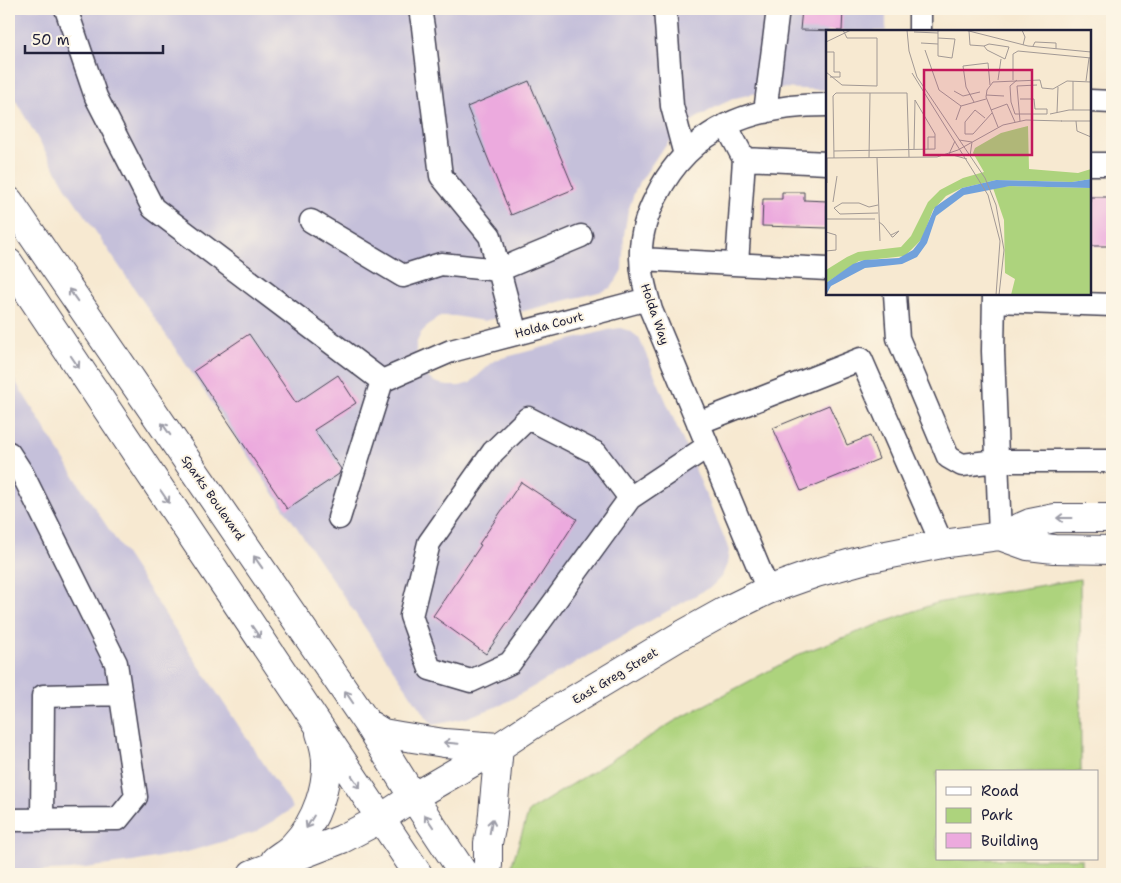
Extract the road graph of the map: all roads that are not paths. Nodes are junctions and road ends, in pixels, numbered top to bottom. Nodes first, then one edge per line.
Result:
1 (66, 9) edge
2 (420, 9) edge
3 (665, 9) edge
4 (778, 9) edge
5 (920, 9) edge
6 (920, 30) edge
7 (1091, 101) edge
8 (1112, 102) edge
9 (826, 105) edge
10 (765, 112) junction
11 (726, 125) junction
12 (685, 155) junction
13 (744, 160) junction
14 (826, 163) edge
15 (1091, 164) edge
16 (1112, 164) edge
17 (9, 202) edge
18 (311, 221) dead end
19 (581, 236) dead end
20 (641, 259) junction
21 (9, 263) edge
22 (737, 264) junction
23 (826, 269) edge
24 (499, 270) junction
25 (895, 295) edge
26 (994, 298) edge
27 (648, 299) junction
28 (1098, 301) edge
29 (516, 334) junction
30 (382, 381) junction
31 (698, 423) junction
32 (708, 446) junction
33 (9, 454) edge
34 (997, 461) junction
35 (1112, 461) edge
36 (630, 498) junction
37 (338, 518) dead end
38 (1112, 518) edge
39 (1000, 536) junction
40 (942, 544) junction
41 (1112, 550) edge
42 (768, 590) junction
43 (121, 694) junction
44 (367, 723) junction
45 (318, 724) junction
46 (499, 747) junction
47 (413, 797) junction
48 (380, 819) junction
49 (9, 820) edge
50 (42, 820) junction
51 (260, 873) edge
52 (418, 874) edge
53 (464, 874) edge
54 (485, 874) edge

1 - 30 street
2 - 24 street
3 - 12 street
4 - 10 street
5 - 6 street
7 - 8 street
9 - 10 street, Holda Way
10 - 11 street, Holda Way
11 - 12 street, Holda Way
11 - 13 street
12 - 20 street, Holda Way
13 - 14 street
13 - 22 street
15 - 16 street
44 -> 17 main road, Sparks Boulevard
18 - 24 street
19 - 24 street
20 - 22 street
20 - 27 street, Holda Way
21 -> 45 main road
22 - 23 street
24 - 29 street
25 - 34 street
26 - 28 street
26 - 34 street
27 - 29 street, Holda Court
27 - 31 street, Holda Way
29 - 30 street, Holda Court
30 - 37 street
31 - 32 street, Holda Way
31 - 40 street
32 - 36 street
32 - 42 street, Holda Way
33 - 43 street
34 - 35 street
34 - 39 street
36 - 36 street
38 -> 39 main road, East Greg Street
39 - 40 main road, East Greg Street
39 - 41 main road, East Greg Street
40 - 42 main road, East Greg Street
42 - 46 main road, East Greg Street
43 - 50 street
43 - 50 street
46 -> 44 main road
44 - 47 main road, Sparks Boulevard
45 -> 48 main road
45 -> 51 main road
46 - 47 main road, East Greg Street
54 -> 46 main road
47 - 48 main road, East Greg Street
53 -> 47 main road, Sparks Boulevard
48 - 51 main road, East Greg Street
48 - 52 main road
49 - 50 street

